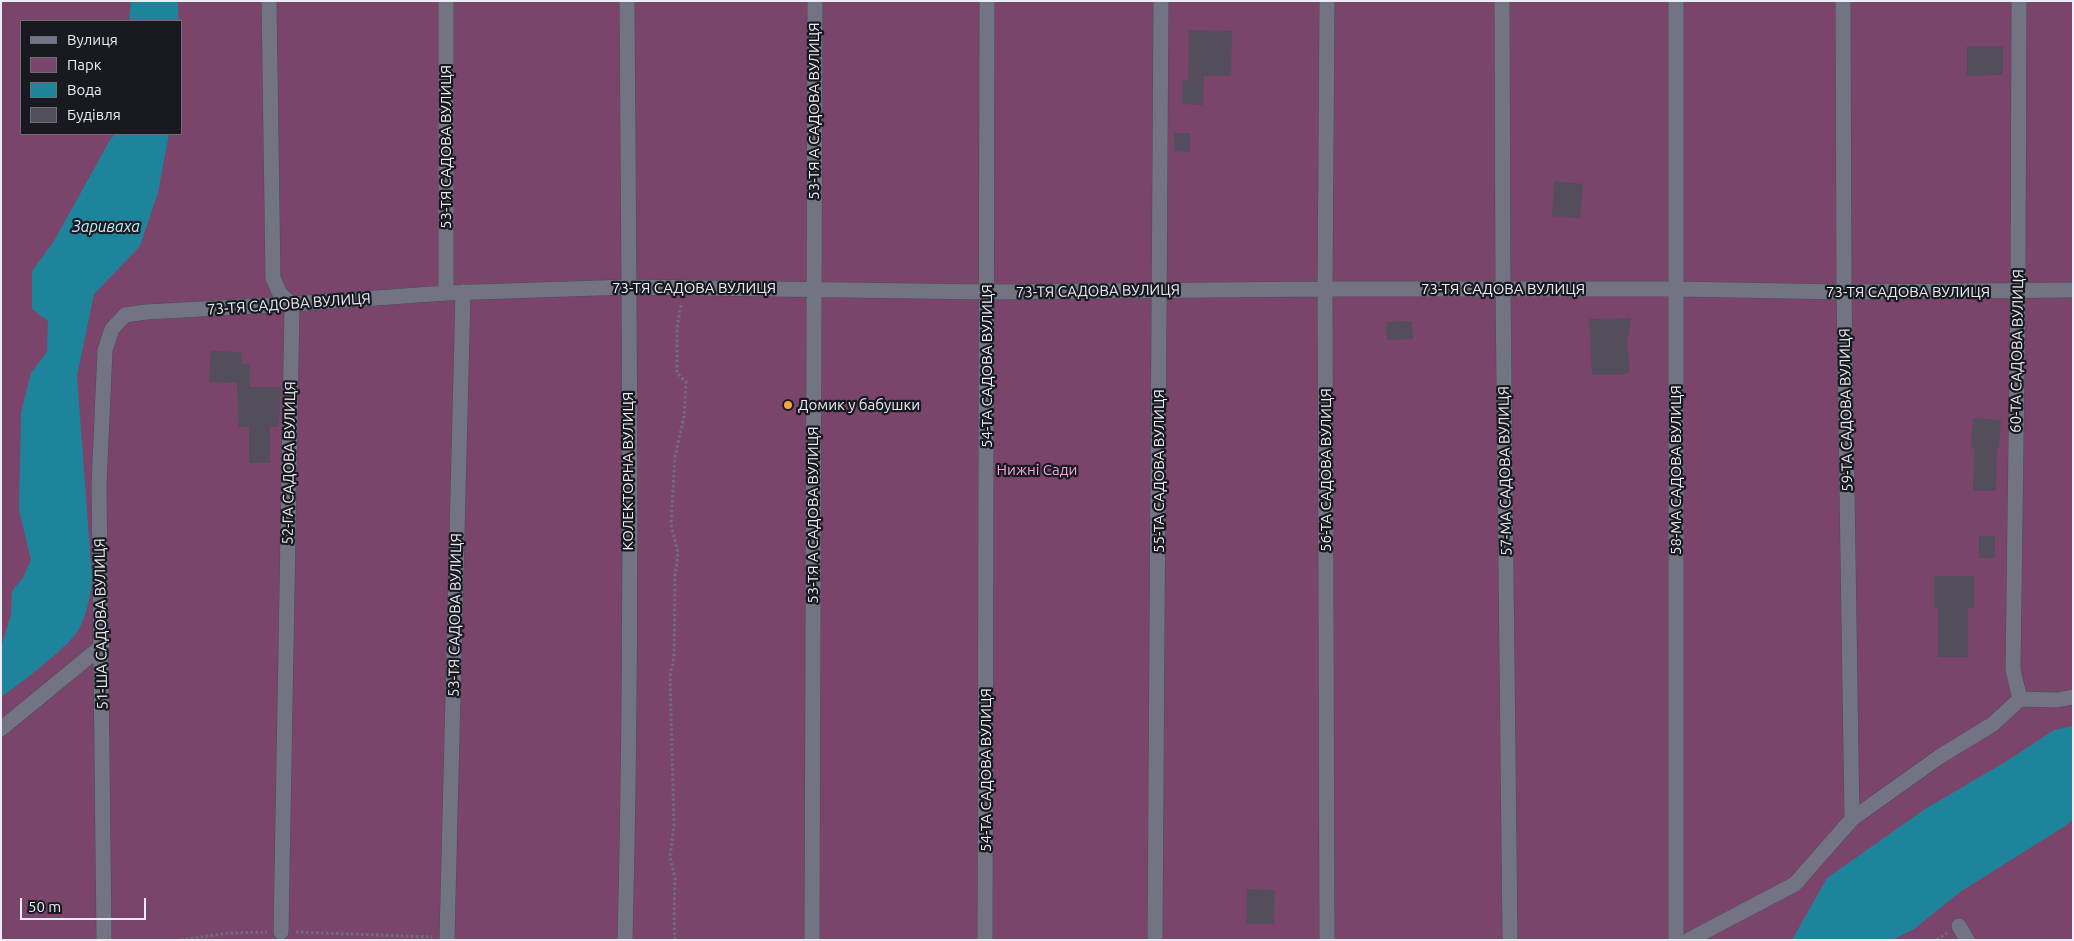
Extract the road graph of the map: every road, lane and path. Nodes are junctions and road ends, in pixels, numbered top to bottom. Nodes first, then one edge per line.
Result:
1 (269, 1) edge
2 (446, 1) edge
3 (627, 1) edge
4 (815, 1) edge
5 (987, 1) edge
6 (1161, 1) edge
7 (1327, 1) edge
8 (1502, 1) edge
9 (1676, 1) edge
10 (1843, 1) edge
11 (2019, 1) edge
12 (629, 287) junction
13 (684, 287) junction
14 (813, 289) junction
15 (1325, 289) junction
16 (1676, 289) junction
17 (1160, 290) junction
18 (1503, 290) junction
19 (2073, 290) edge
20 (2018, 291) junction
21 (463, 292) junction
22 (988, 292) junction
23 (1844, 292) junction
24 (446, 293) junction
25 (292, 304) junction
26 (125, 315) joint
27 (102, 646) junction
28 (2073, 697) edge
29 (2020, 700) junction
30 (1, 729) edge
31 (1852, 819) junction
32 (1959, 926) dead end
33 (281, 932) junction
34 (447, 938) joint
35 (104, 940) edge
36 (181, 940) edge
37 (626, 940) edge
38 (675, 940) edge
39 (812, 940) edge
40 (985, 940) edge
41 (1155, 940) edge
42 (1327, 940) edge
43 (1510, 940) edge
44 (1676, 940) edge
45 (1689, 940) edge
46 (1967, 940) edge

1 - 25 street
2 - 24 street, 53-ТЯ САДОВА ВУЛИЦЯ
3 - 12 street, КОЛЕКТОРНА ВУЛИЦЯ
4 - 14 street, 53-ТЯ А САДОВА ВУЛИЦЯ
5 - 22 street, 54-ТА САДОВА ВУЛИЦЯ
6 - 17 street, 55-ТА САДОВА ВУЛИЦЯ
7 - 15 street, 56-ТА САДОВА ВУЛИЦЯ
8 - 18 street, 57-МА САДОВА ВУЛИЦЯ
9 - 16 street, 58-МА САДОВА ВУЛИЦЯ
10 - 23 street, 59-ТА САДОВА ВУЛИЦЯ
11 - 20 street, 60-ТА САДОВА ВУЛИЦЯ
12 - 13 street, 73-ТЯ САДОВА ВУЛИЦЯ
12 - 21 street, 73-ТЯ САДОВА ВУЛИЦЯ
12 - 37 street, КОЛЕКТОРНА ВУЛИЦЯ
13 - 14 street, 73-ТЯ САДОВА ВУЛИЦЯ
13 - 38 path
14 - 22 street, 73-ТЯ САДОВА ВУЛИЦЯ
14 - 39 street, 53-ТЯ А САДОВА ВУЛИЦЯ
15 - 17 street, 73-ТЯ САДОВА ВУЛИЦЯ
15 - 18 street, 73-ТЯ САДОВА ВУЛИЦЯ
15 - 42 street, 56-ТА САДОВА ВУЛИЦЯ
16 - 18 street, 73-ТЯ САДОВА ВУЛИЦЯ
16 - 23 street, 73-ТЯ САДОВА ВУЛИЦЯ
16 - 44 street, 58-МА САДОВА ВУЛИЦЯ
17 - 22 street, 73-ТЯ САДОВА ВУЛИЦЯ
17 - 41 street, 55-ТА САДОВА ВУЛИЦЯ
18 - 43 street, 57-МА САДОВА ВУЛИЦЯ
19 - 20 street, 73-ТЯ САДОВА ВУЛИЦЯ
20 - 23 street, 73-ТЯ САДОВА ВУЛИЦЯ
20 - 29 street, 60-ТА САДОВА ВУЛИЦЯ
21 - 24 street, 73-ТЯ САДОВА ВУЛИЦЯ
21 - 34 street, 53-ТЯ САДОВА ВУЛИЦЯ
22 - 40 street, 54-ТА САДОВА ВУЛИЦЯ
23 - 31 street, 59-ТА САДОВА ВУЛИЦЯ
24 - 25 street, 73-ТЯ САДОВА ВУЛИЦЯ
25 - 26 street, 73-ТЯ САДОВА ВУЛИЦЯ
25 - 33 street, 52-ГА САДОВА ВУЛИЦЯ
26 - 27 street, 51-ША САДОВА ВУЛИЦЯ
27 - 30 street
27 - 35 street, 51-ША САДОВА ВУЛИЦЯ
28 - 29 street
29 - 31 street
31 - 45 street
32 - 46 street
33 - 34 path
33 - 36 path

